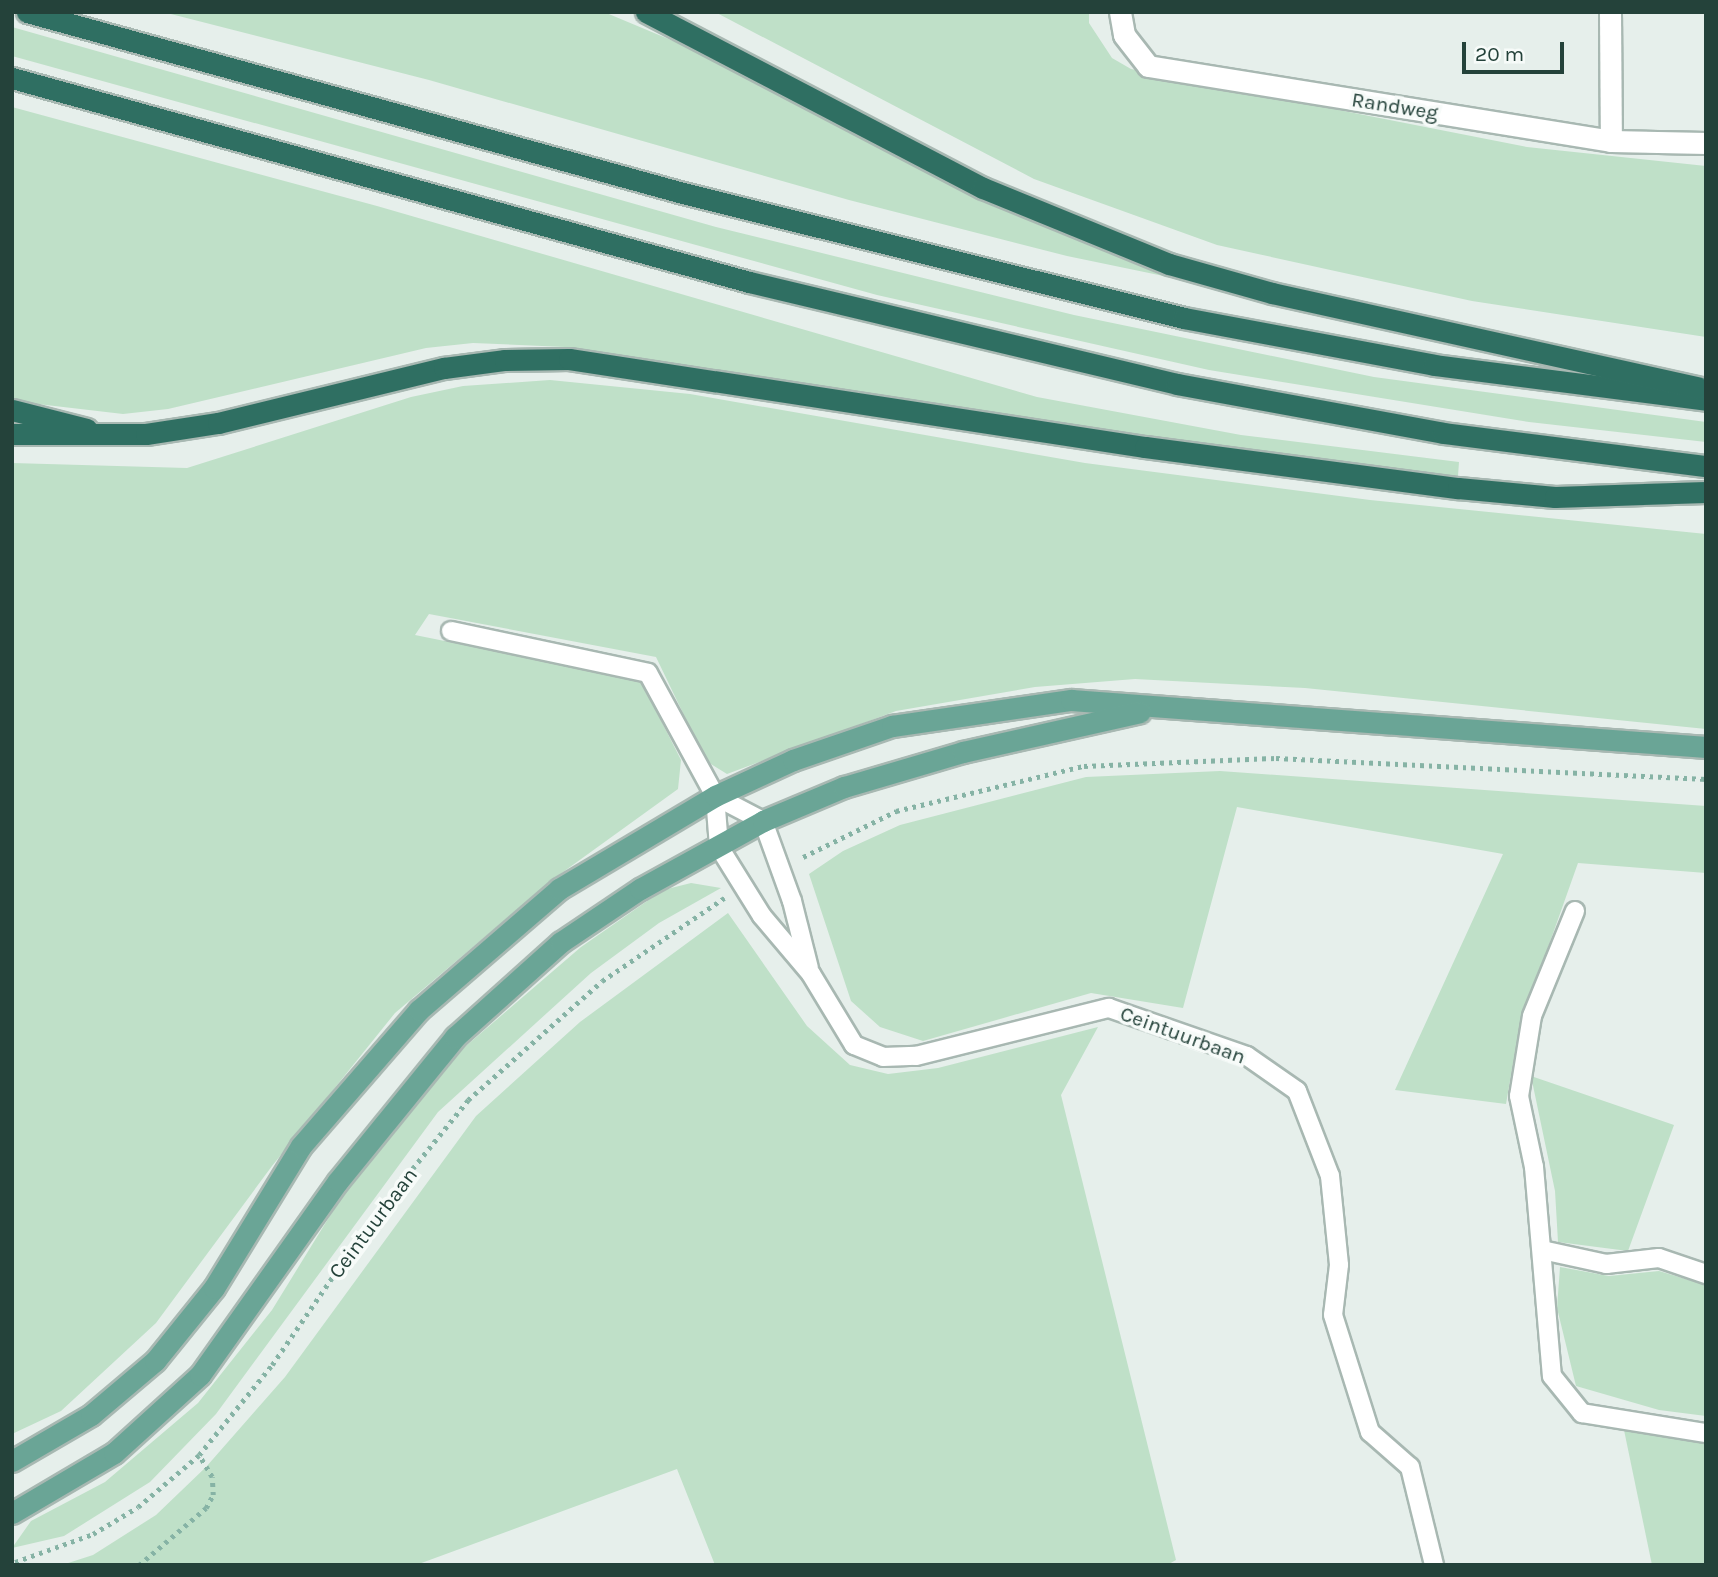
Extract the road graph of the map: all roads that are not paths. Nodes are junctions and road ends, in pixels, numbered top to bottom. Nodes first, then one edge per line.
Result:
1 (27, 12) edge
2 (646, 12) edge
3 (1120, 12) edge
4 (1610, 12) edge
5 (12, 78) edge
6 (1611, 141) junction
7 (1706, 143) edge
8 (1706, 389) edge
9 (1706, 400) edge
10 (12, 410) edge
11 (12, 434) edge
12 (109, 434) junction
13 (1706, 466) edge
14 (1706, 492) edge
15 (451, 631) dead end
16 (1151, 709) junction
17 (1706, 747) edge
18 (715, 796) junction
19 (763, 821) junction
20 (719, 847) junction
21 (1574, 911) dead end
22 (811, 974) junction
23 (1542, 1250) junction
24 (1706, 1274) edge
25 (1706, 1433) edge
26 (12, 1461) edge
27 (12, 1513) edge
28 (1434, 1565) edge

1 - 9 highway
2 - 8 highway
3 - 6 street, Randweg
4 - 6 street
5 - 13 highway
6 - 7 street, Randweg
10 - 12 highway
11 - 12 highway
12 - 14 highway
15 - 18 lane
16 - 17 main road
16 - 18 main road
16 - 19 main road
18 - 19 lane
18 - 20 lane, Ceintuurbaan
18 - 26 main road
19 - 20 main road
19 - 22 lane, Ceintuurbaan
20 - 22 lane, Ceintuurbaan
20 - 27 main road
21 - 23 lane
22 - 28 lane, Ceintuurbaan
23 - 24 lane
23 - 25 lane

